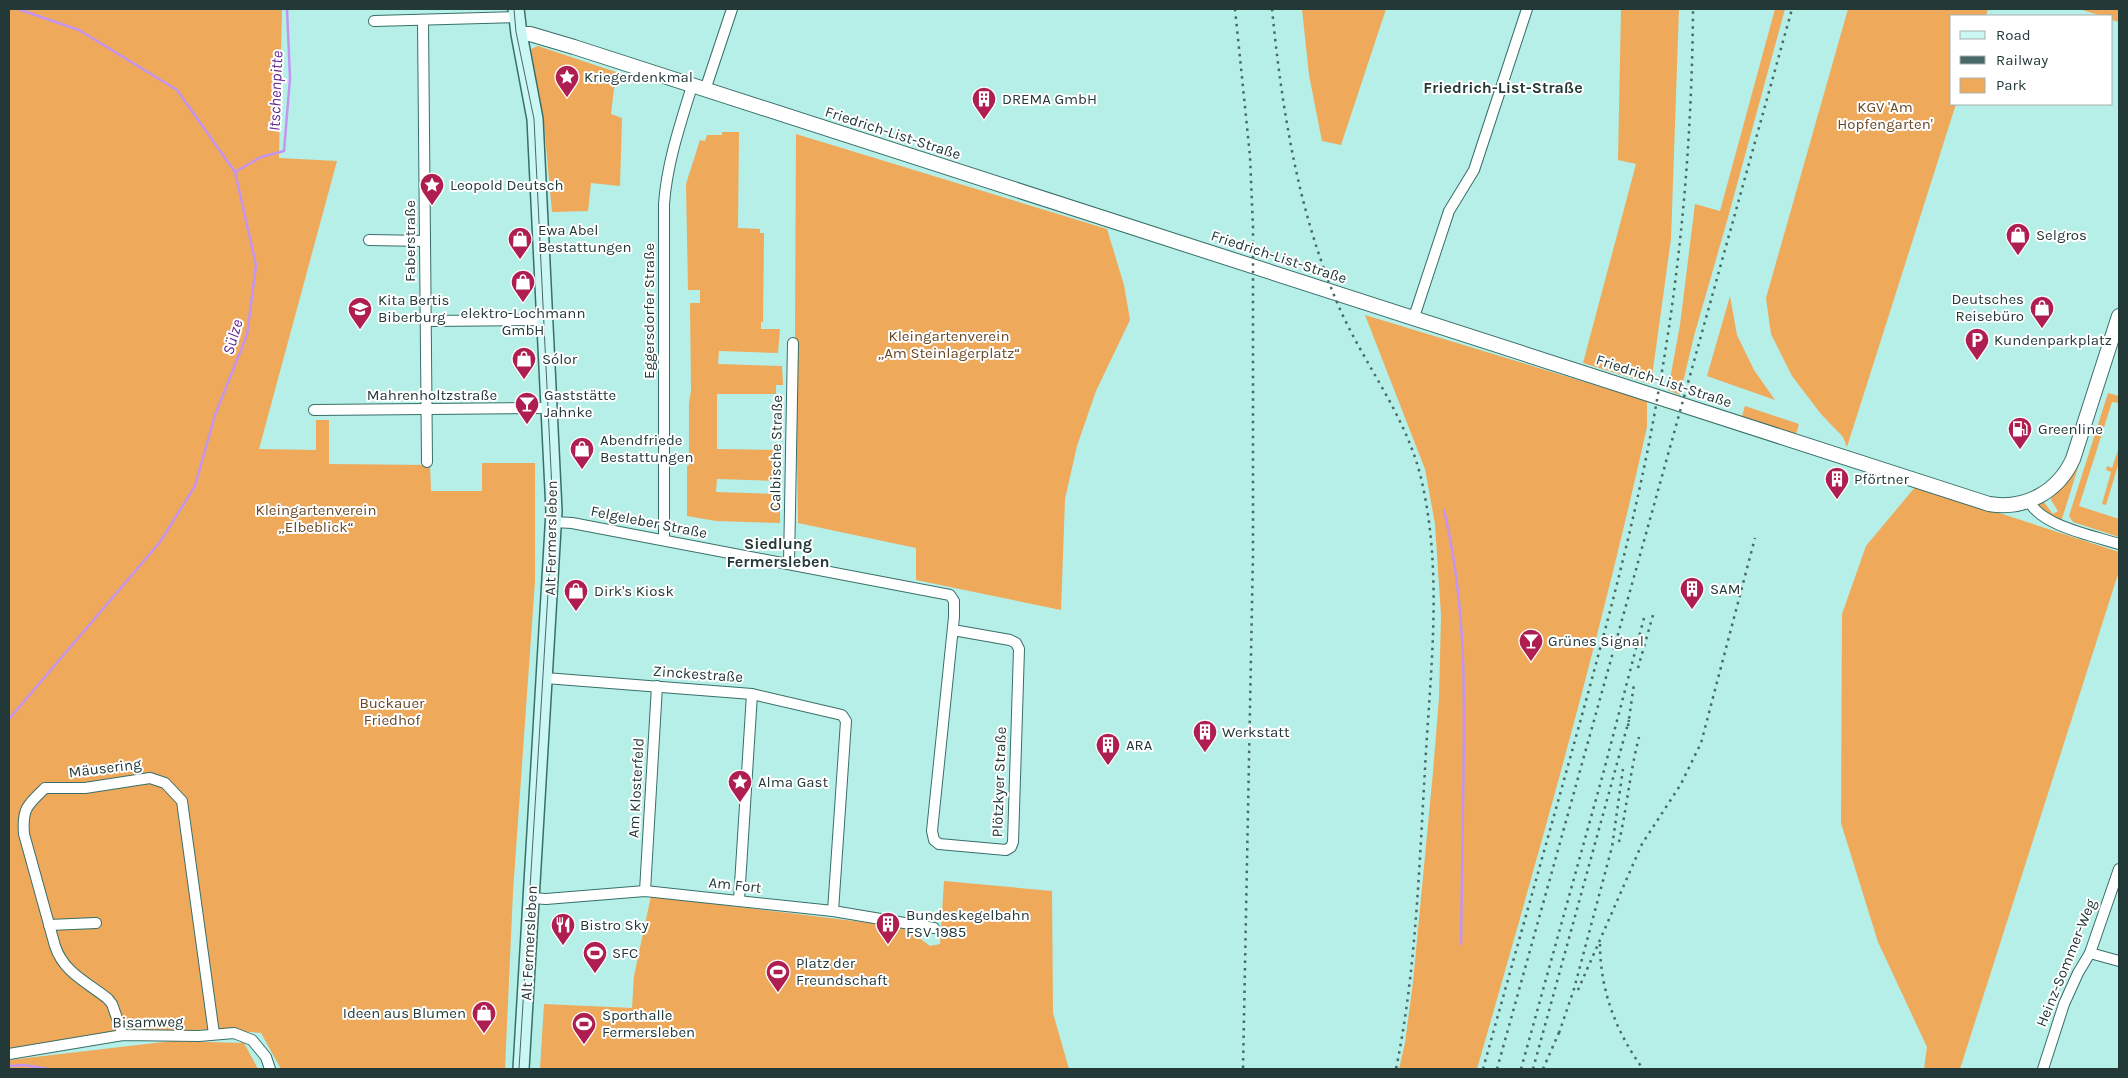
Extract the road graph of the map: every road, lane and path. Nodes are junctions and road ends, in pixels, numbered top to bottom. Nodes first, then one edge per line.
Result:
1 (732, 9) edge
2 (1527, 9) edge
3 (516, 13) edge
4 (423, 20) junction
5 (374, 21) dead end
6 (519, 34) junction
7 (699, 88) junction
8 (369, 240) dead end
9 (425, 241) junction
10 (2119, 316) edge
11 (1414, 317) junction
12 (426, 320) junction
13 (546, 320) junction
14 (793, 343) dead end
15 (550, 408) junction
16 (314, 410) dead end
17 (426, 410) junction
18 (427, 462) dead end
19 (2029, 501) junction
20 (554, 522) junction
21 (664, 540) junction
22 (2119, 544) edge
23 (789, 564) junction
24 (954, 617) joint
25 (953, 630) junction
26 (545, 678) junction
27 (657, 686) junction
28 (752, 694) junction
29 (2119, 869) edge
30 (646, 891) junction
31 (532, 898) junction
32 (739, 900) junction
33 (833, 911) junction
34 (96, 923) dead end
35 (49, 925) junction
36 (934, 928) dead end
37 (2090, 953) junction
38 (2119, 961) edge
39 (214, 1034) junction
40 (123, 1035) junction
41 (9, 1054) edge
42 (270, 1069) edge
43 (521, 1069) edge
44 (2042, 1069) edge

1 - 7 street, Eggersdorfer Straße
2 - 11 street
3 - 4 street
3 - 6 main road, Alt Fermersleben
4 - 5 street
4 - 9 street, Faberstraße
6 - 7 street, Friedrich-List-Straße
6 - 13 main road, Alt Fermersleben
7 - 11 street, Friedrich-List-Straße
7 - 21 street, Eggersdorfer Straße
8 - 9 street
9 - 12 street, Faberstraße
10 - 19 street
11 - 19 street, Friedrich-List-Straße
12 - 13 street
12 - 17 street, Faberstraße
13 - 15 main road, Alt Fermersleben
14 - 23 street, Calbische Straße
15 - 17 street, Mahrenholtzstraße
15 - 20 main road, Alt Fermersleben
16 - 17 street, Mahrenholtzstraße
17 - 18 street, Faberstraße
19 - 22 street
20 - 21 street, Felgeleber Straße
20 - 26 main road, Alt Fermersleben
21 - 23 street, Felgeleber Straße
23 - 24 street, Felgeleber Straße
24 - 25 street, Plötzkyer Straße
25 - 25 street, Plötzkyer Straße
26 - 27 street, Zinckestraße
26 - 31 main road, Alt Fermersleben
27 - 28 street, Zinckestraße
27 - 30 street, Am Klosterfeld
28 - 32 street
28 - 33 street, Zinckestraße
29 - 37 street, Heinz-Sommer-Weg
30 - 31 street, Am Fort
30 - 32 street, Am Fort
31 - 43 main road, Alt Fermersleben
32 - 33 street, Am Fort
33 - 36 street, Am Fort
34 - 35 street
35 - 39 street, Mäusering
35 - 40 street, Mäusering
37 - 38 street
37 - 44 street, Heinz-Sommer-Weg
39 - 40 street, Bisamweg
39 - 42 street, Bisamweg
40 - 41 street, Bisamweg

